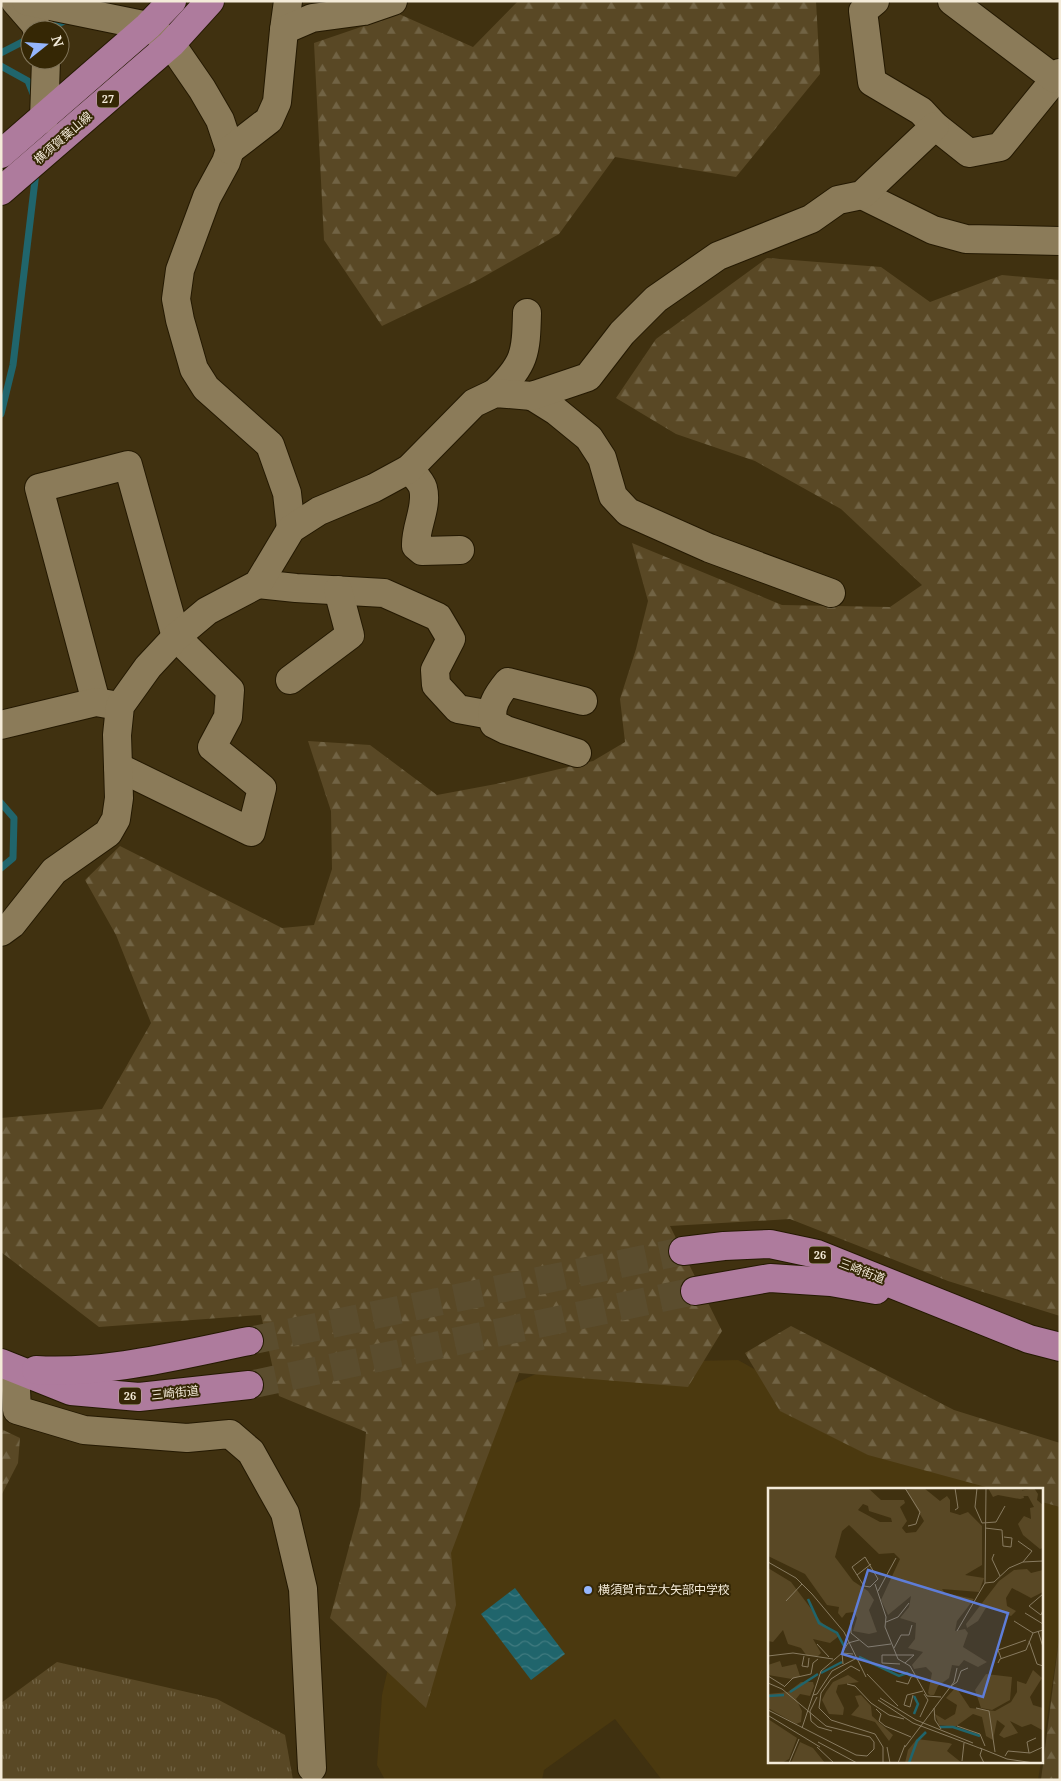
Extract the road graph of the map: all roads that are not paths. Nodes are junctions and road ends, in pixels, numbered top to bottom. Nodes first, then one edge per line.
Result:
1 (9, 1) edge
2 (14, 1) edge
3 (26, 1) edge
4 (172, 1) edge
5 (210, 1) edge
6 (288, 1) edge
7 (393, 1) edge
8 (875, 1) edge
9 (952, 1) edge
10 (1, 7) edge
11 (29, 20) edge
12 (148, 26) junction
13 (284, 30) junction
14 (171, 44) junction
15 (46, 70) edge
16 (1057, 76) edge
17 (44, 118) junction
18 (935, 126) junction
19 (230, 150) junction
20 (1, 154) edge
21 (1, 191) edge
22 (862, 195) junction
23 (1060, 241) edge
24 (527, 313) dead end
25 (495, 393) junction
26 (532, 396) junction
27 (409, 469) junction
28 (291, 528) junction
29 (460, 550) dead end
30 (258, 584) junction
31 (338, 590) junction
32 (831, 593) dead end
33 (176, 637) junction
34 (290, 680) dead end
35 (584, 701) dead end
36 (108, 704) junction
37 (491, 715) junction
38 (1, 725) edge
39 (577, 753) dead end
40 (118, 767) junction
41 (5, 921) edge
42 (770, 1244) junction
43 (683, 1251) tunnel mouth
44 (770, 1278) junction
45 (695, 1291) tunnel mouth
46 (948, 1306) junction
47 (249, 1341) tunnel mouth
48 (1060, 1348) edge
49 (8, 1366) edge
50 (249, 1385) tunnel mouth
51 (312, 1768) dead end

1 - 10 street
2 - 11 street
3 - 12 street
4 - 12 main road, 27
5 - 14 main road, 横須賀葉山線 / 27
6 - 13 street
7 - 13 street
8 - 18 street
9 - 16 street
12 - 14 street
12 - 17 main road, 27
13 - 19 street
14 - 19 street
14 - 21 main road, 横須賀葉山線 / 27
15 - 17 street
16 - 18 street
17 - 20 main road, 27
18 - 22 street
19 - 28 street
22 - 23 street
22 - 26 street
24 - 25 street
25 - 26 street
25 - 27 street
26 - 32 street
27 - 28 street
27 - 29 street
28 - 30 street
30 - 31 street
30 - 33 street
31 - 34 street
31 - 37 street
33 - 36 street
33 - 36 street
33 - 40 street
35 - 37 street
36 - 38 street
36 - 40 street
37 - 39 street
40 - 41 street
42 - 43 main road, 三崎街道 / 26
42 - 44 main road
42 - 46 main road, 三崎街道 / 26
44 - 45 main road, 三崎街道 / 26
44 - 46 main road, 三崎街道 / 26
46 - 48 main road, 三崎街道 / 26
47 - 49 main road
49 - 50 main road, 三崎街道 / 26
49 - 51 street

